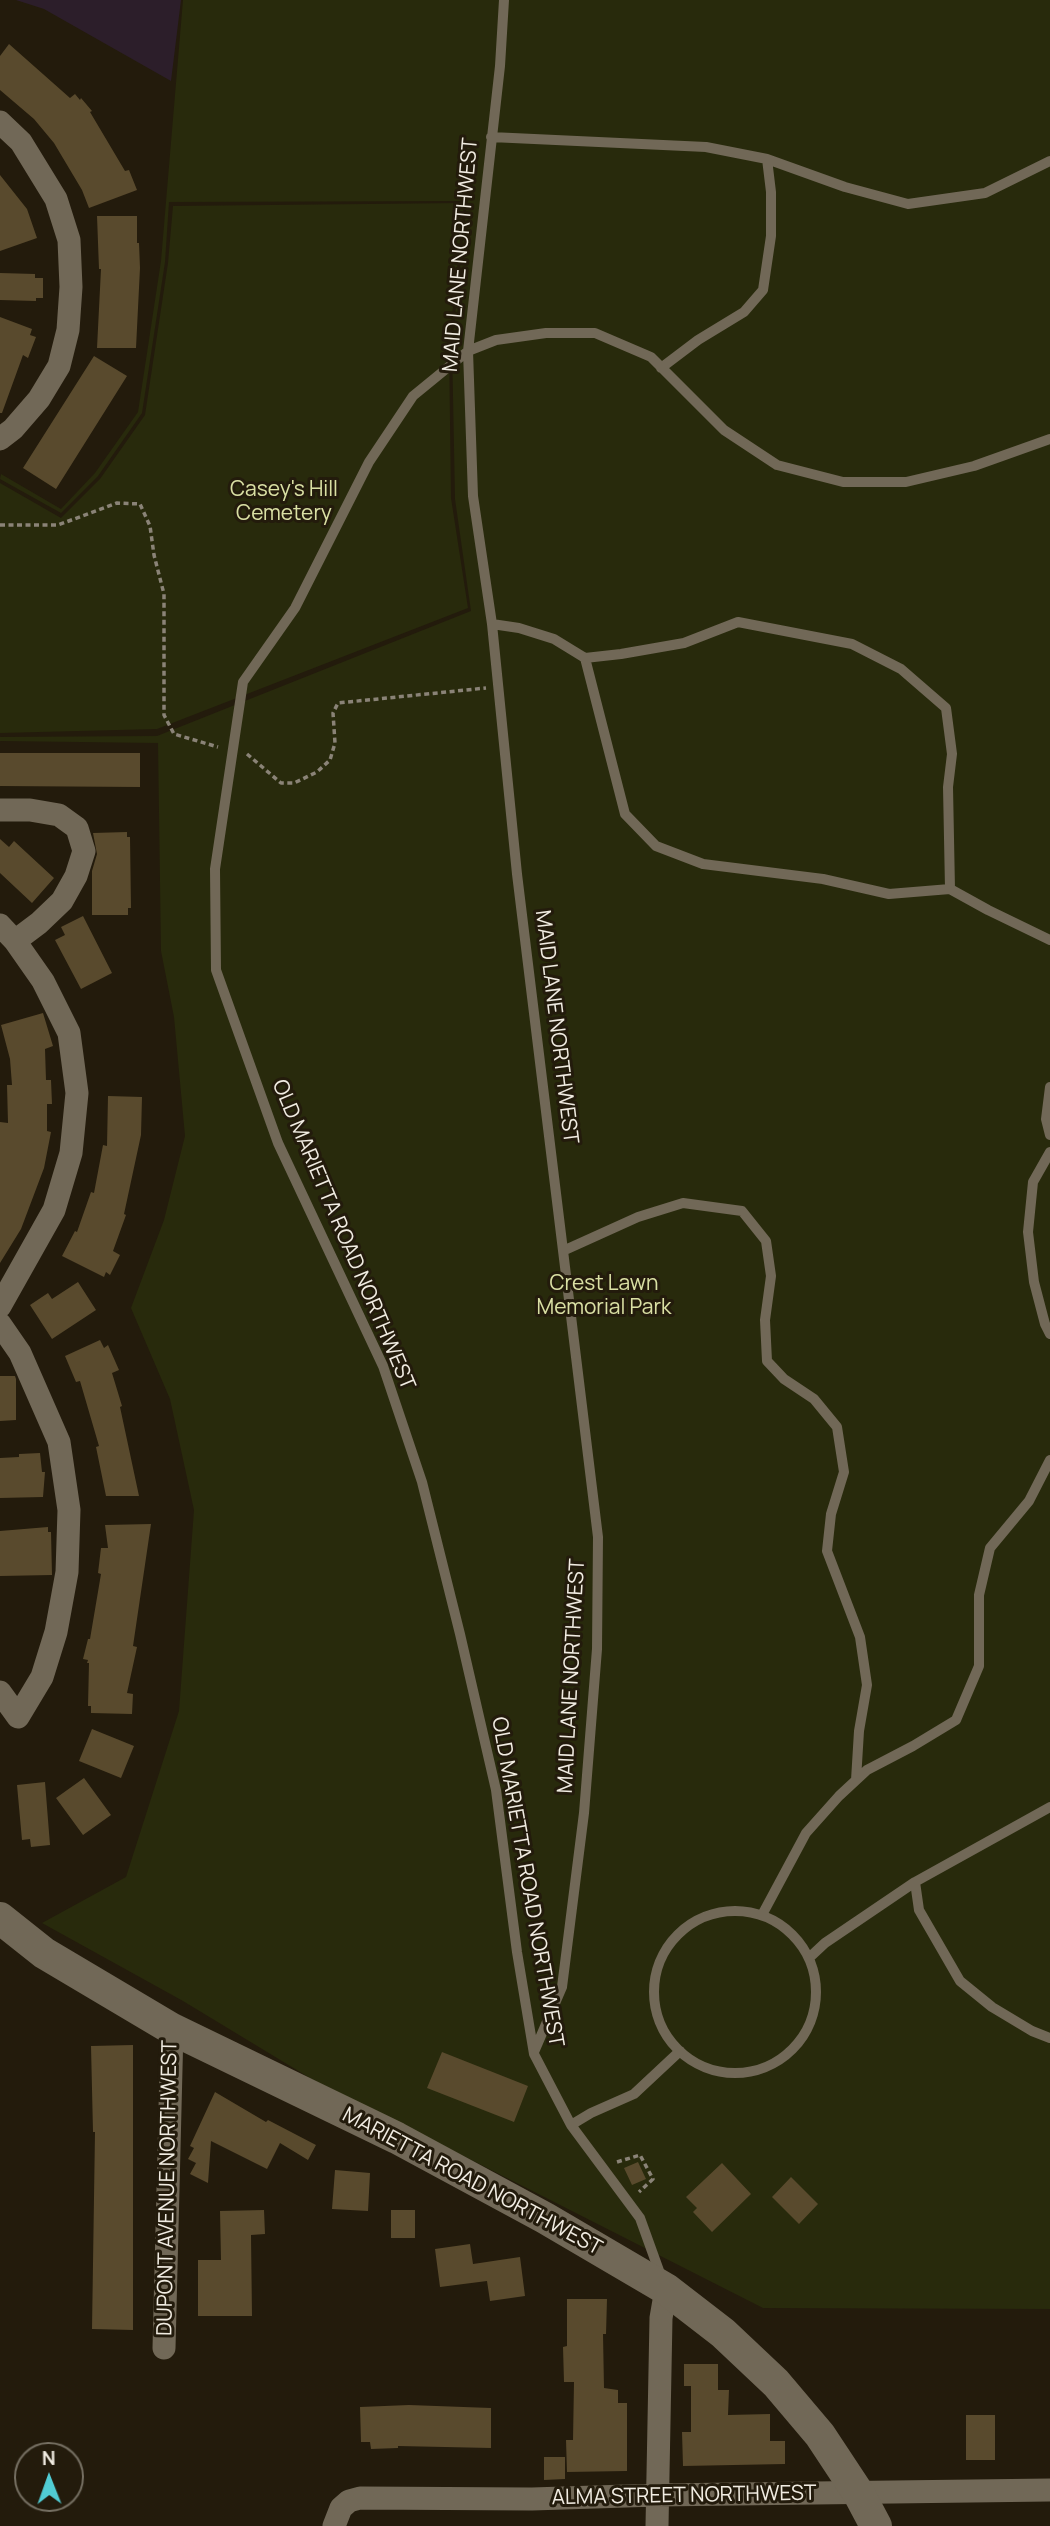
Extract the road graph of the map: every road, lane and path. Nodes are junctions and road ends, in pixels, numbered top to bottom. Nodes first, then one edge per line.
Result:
1 (504, 0) edge
2 (0, 122) edge
3 (491, 137) junction
4 (768, 159) junction
5 (1050, 161) edge
6 (468, 351) junction
7 (661, 368) junction
8 (0, 439) edge
9 (1050, 439) edge
10 (0, 525) edge
11 (492, 624) junction
12 (585, 658) junction
13 (497, 687) junction
14 (234, 746) junction
15 (0, 810) edge
16 (950, 889) junction
17 (8, 933) edge
18 (1050, 940) edge
19 (1050, 1087) edge
20 (1050, 1135) edge
21 (1050, 1152) edge
22 (565, 1250) junction
23 (0, 1306) edge
24 (0, 1324) edge
25 (1050, 1334) edge
26 (1050, 1460) edge
27 (0, 1692) edge
28 (856, 1780) junction
29 (1050, 1807) edge
30 (915, 1882) junction
31 (762, 1915) junction
32 (0, 1918) edge
33 (810, 1957) junction
34 (172, 2029) junction
35 (1050, 2038) edge
36 (680, 2051) junction
37 (534, 2054) junction
38 (571, 2125) junction
39 (602, 2167) junction
40 (628, 2202) junction
41 (666, 2289) junction
42 (164, 2348) dead end
43 (1050, 2490) edge
44 (859, 2494) junction
45 (657, 2495) junction
46 (334, 2526) edge
47 (657, 2526) edge
48 (876, 2526) edge

1 - 3 lane, MAID LANE NORTHWEST
2 - 8 street
3 - 4 lane
3 - 6 lane, MAID LANE NORTHWEST
4 - 5 lane
4 - 7 lane
6 - 7 lane, OLD MARIETTA ROAD NORTHWEST
6 - 11 lane, MAID LANE NORTHWEST
6 - 14 lane, OLD MARIETTA ROAD NORTHWEST
7 - 9 lane, OLD MARIETTA ROAD NORTHWEST
10 - 14 path
11 - 12 lane
11 - 13 lane, MAID LANE NORTHWEST
12 - 16 lane
12 - 16 lane
13 - 14 path
13 - 22 lane, MAID LANE NORTHWEST
14 - 37 lane, OLD MARIETTA ROAD NORTHWEST
15 - 17 street
16 - 18 lane
17 - 23 street
19 - 20 lane
21 - 25 lane
22 - 28 lane
22 - 37 lane, MAID LANE NORTHWEST
24 - 27 street
26 - 28 lane
28 - 31 lane
29 - 30 lane
30 - 33 lane
30 - 35 lane
31 - 33 lane
31 - 36 lane
32 - 34 main road, MARIETTA ROAD NORTHWEST
33 - 36 lane
34 - 41 main road, MARIETTA ROAD NORTHWEST
34 - 42 street, DUPONT AVENUE NORTHWEST
36 - 38 lane
37 - 38 lane, OLD MARIETTA ROAD NORTHWEST
38 - 39 lane, OLD MARIETTA ROAD NORTHWEST
39 - 40 lane, OLD MARIETTA ROAD NORTHWEST
39 - 40 path
40 - 41 lane, OLD MARIETTA ROAD NORTHWEST
41 - 44 main road, MARIETTA ROAD NORTHWEST
41 - 45 street
43 - 44 street, ALMA STREET NORTHWEST
44 - 45 street, ALMA STREET NORTHWEST
44 - 48 main road, MARIETTA ROAD NORTHWEST
45 - 46 street, ALMA STREET NORTHWEST
45 - 47 street

